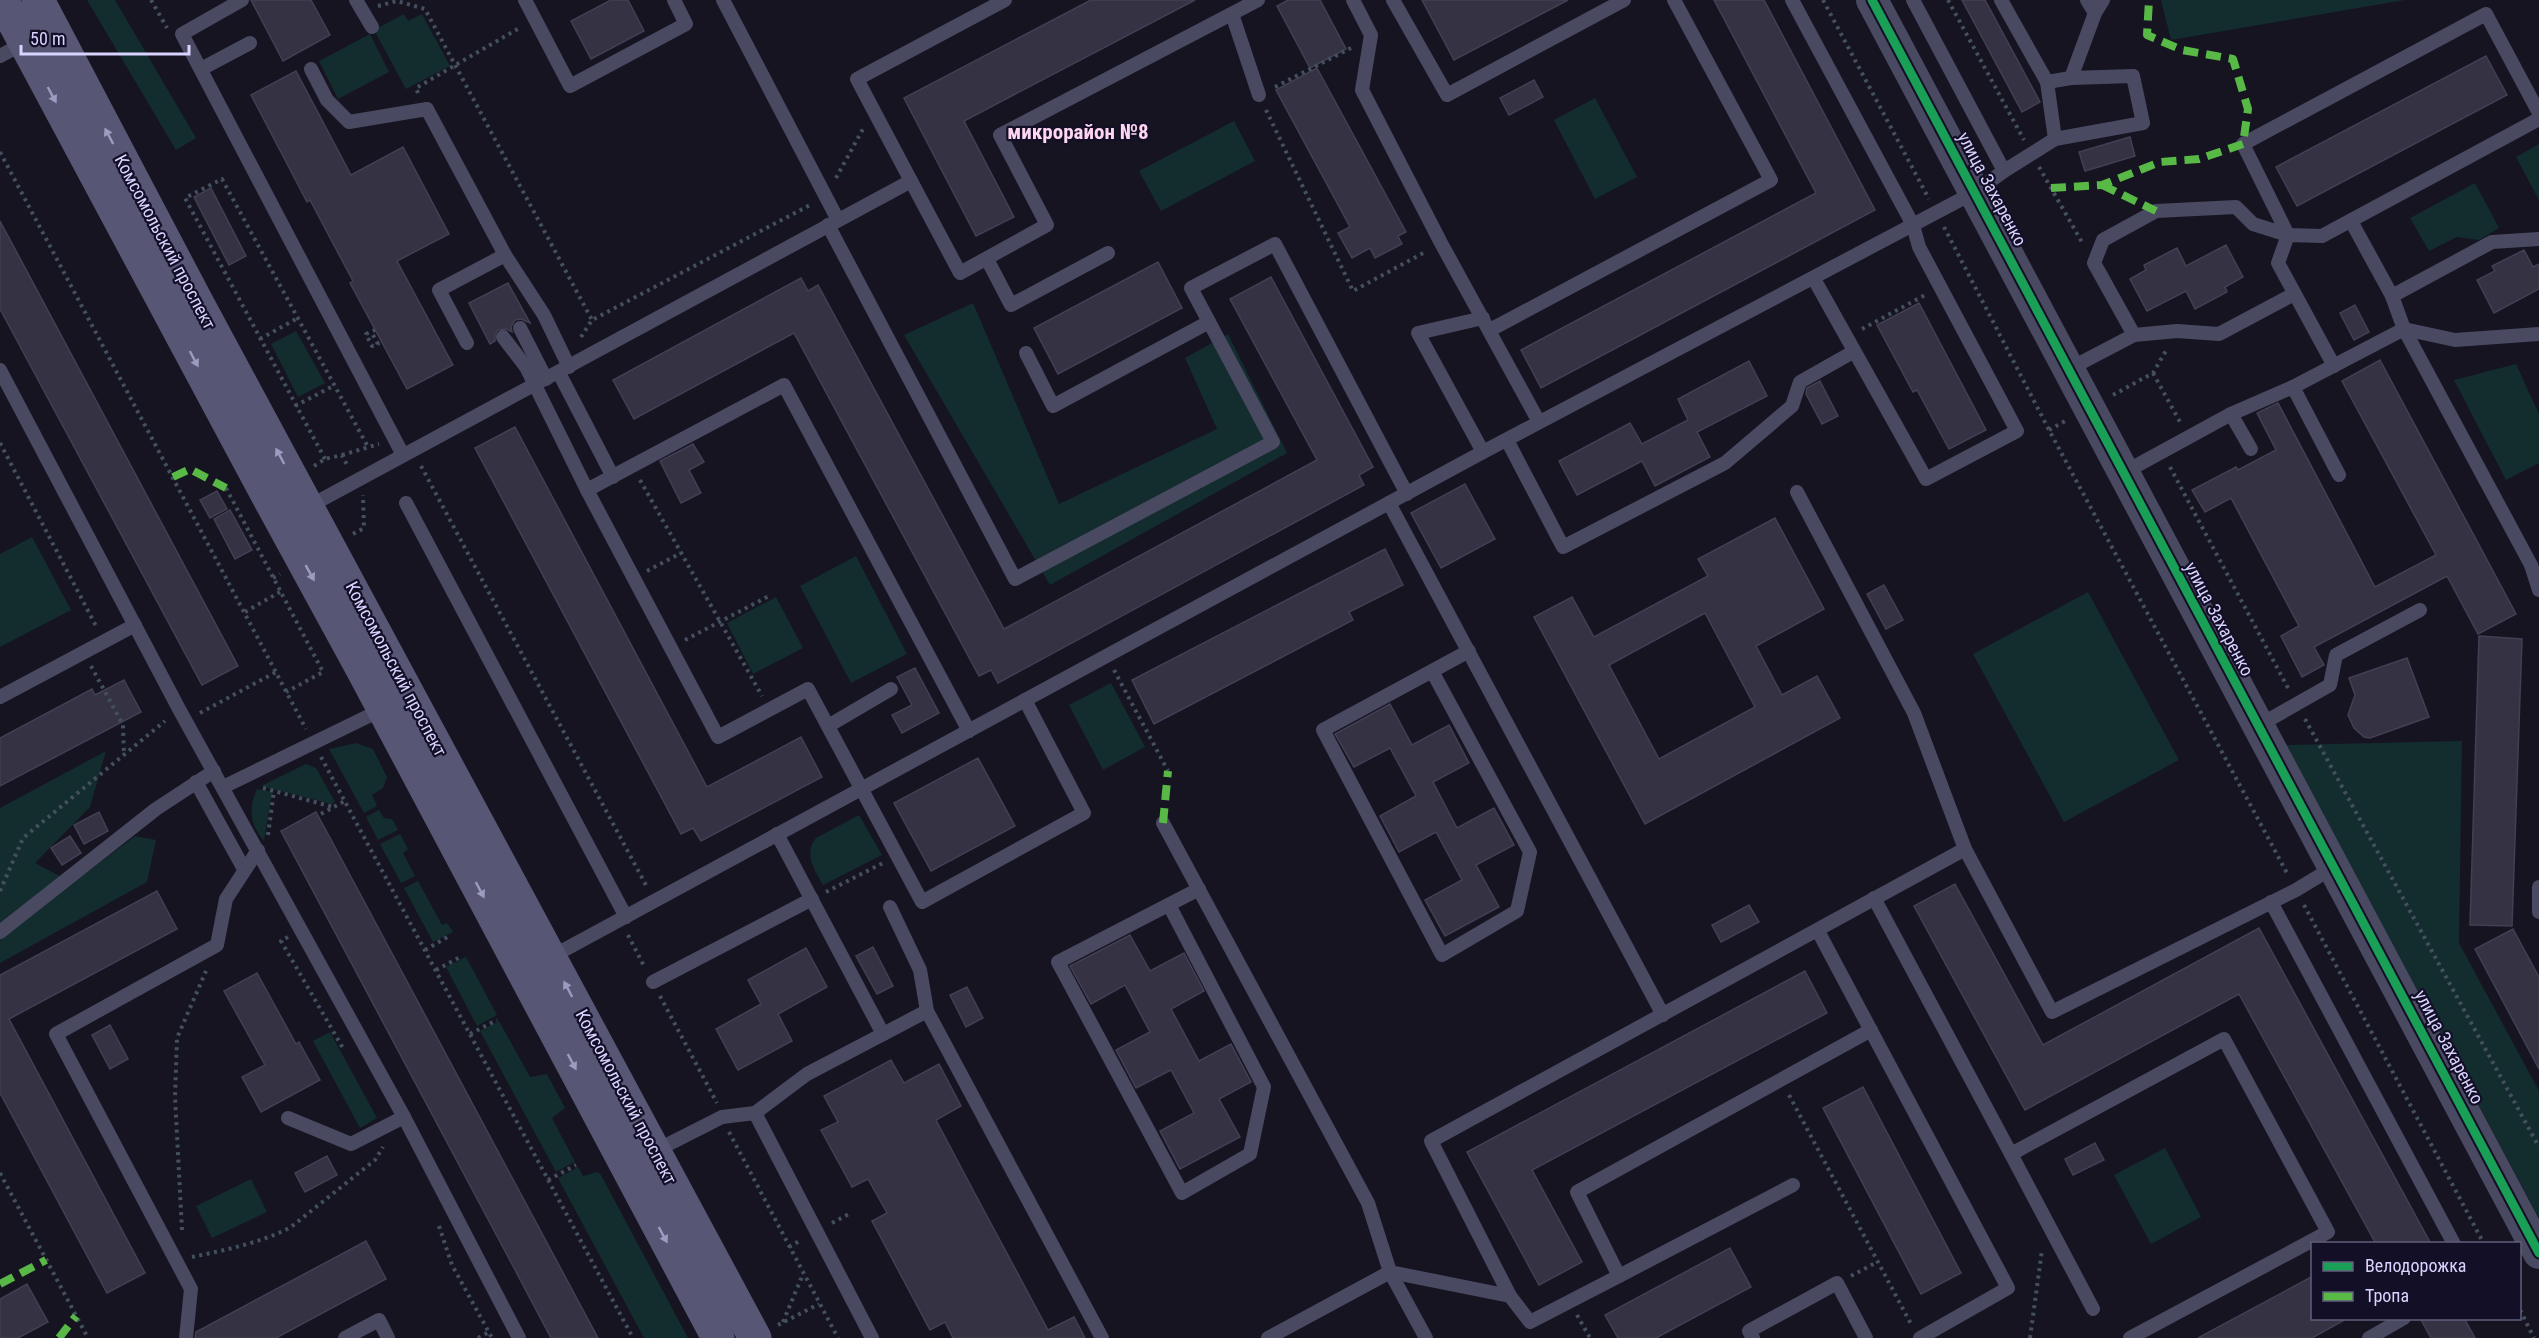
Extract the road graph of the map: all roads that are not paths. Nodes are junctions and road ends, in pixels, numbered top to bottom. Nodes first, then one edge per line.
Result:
1 (2, 0) edge
2 (38, 0) edge
3 (242, 0) edge
4 (525, 0) edge
5 (674, 0) edge
6 (723, 0) edge
7 (1005, 0) edge
8 (1258, 0) edge
9 (1353, 0) edge
10 (1393, 0) edge
11 (1624, 0) edge
12 (1674, 0) edge
13 (1792, 0) edge
14 (1872, 0) edge
15 (1913, 0) edge
16 (2001, 0) edge
17 (2087, 0) edge
18 (2103, 0) edge
19 (359, 5) edge
20 (2095, 13) junction
21 (1232, 14) junction
22 (372, 27) dead end
23 (250, 43) dead end
24 (12, 50) edge
25 (201, 69) junction
26 (310, 69) dead end
27 (2071, 78) junction
28 (2047, 82) junction
29 (1258, 95) road end
30 (2539, 113) edge
31 (2539, 119) edge
32 (2055, 140) junction
33 (2004, 171) junction
34 (911, 181) junction
35 (1975, 192) junction
36 (2351, 221) junction
37 (833, 222) junction
38 (1913, 225) junction
39 (2288, 235) junction
40 (2539, 239) edge
41 (1108, 253) dead end
42 (505, 255) junction
43 (987, 259) junction
44 (147, 272) junction
45 (1814, 279) junction
46 (2294, 294) junction
47 (2392, 296) junction
48 (1483, 318) junction
49 (1209, 322) junction
50 (520, 328) dead end
51 (2404, 329) junction
52 (1490, 330) junction
53 (2539, 334) edge
54 (2134, 335) junction
55 (503, 337) dead end
56 (467, 343) dead end
57 (1853, 352) junction
58 (1026, 353) dead end
59 (226, 356) junction
60 (2334, 366) junction
61 (2069, 369) junction
62 (0, 370) edge
63 (564, 370) junction
64 (540, 382) junction
65 (2293, 387) junction
66 (2231, 414) junction
67 (1539, 422) junction
68 (1507, 440) junction
69 (2251, 449) dead end
70 (408, 452) junction
71 (1483, 452) junction
72 (2123, 473) junction
73 (2339, 475) dead end
74 (613, 477) junction
75 (587, 490) junction
76 (1797, 492) dead end
77 (1407, 494) junction
78 (405, 503) dead end
79 (1389, 503) junction
80 (295, 514) junction
81 (2539, 590) edge
82 (2420, 610) dead end
83 (135, 624) junction
84 (1468, 651) junction
85 (361, 667) junction
86 (1432, 671) junction
87 (891, 689) dead end
88 (0, 697) edge
89 (1025, 700) junction
90 (383, 709) junction
91 (828, 726) junction
92 (2258, 726) junction
93 (969, 731) junction
94 (214, 771) junction
95 (196, 782) junction
96 (223, 787) junction
97 (861, 789) junction
98 (1163, 823) dead end
99 (777, 834) junction
100 (487, 838) junction
101 (1965, 849) junction
102 (258, 850) junction
103 (2334, 867) junction
104 (244, 869) junction
105 (2539, 887) edge
106 (1199, 890) junction
107 (1874, 898) junction
108 (812, 899) junction
109 (2271, 902) junction
110 (1169, 905) junction
111 (890, 907) dead end
112 (2539, 912) edge
113 (626, 917) junction
114 (1818, 930) junction
115 (0, 932) edge
116 (551, 957) junction
117 (652, 981) dead end
118 (927, 1011) junction
119 (1663, 1015) junction
120 (1871, 1030) junction
121 (883, 1034) junction
122 (754, 1113) junction
123 (404, 1117) junction
124 (288, 1118) dead end
125 (655, 1151) junction
126 (2011, 1154) junction
127 (1793, 1185) dead end
128 (2453, 1242) edge
129 (2539, 1251) edge
130 (680, 1266) junction
131 (1390, 1272) junction
132 (1619, 1276) junction
133 (1510, 1296) junction
134 (732, 1297) junction
135 (2093, 1309) dead end
136 (2400, 1320) edge
137 (764, 1333) edge
138 (1917, 1333) edge
139 (186, 1338) edge
140 (345, 1338) edge
141 (388, 1338) edge
142 (519, 1338) edge
143 (718, 1338) edge
144 (872, 1338) edge
145 (1102, 1338) edge
146 (1268, 1338) edge
147 (1426, 1338) edge
148 (1753, 1338) edge
149 (1866, 1338) edge
150 (2130, 1338) edge
151 (2368, 1338) edge

1 - 24 main road, Комсомольский проспект
59 -> 2 main road, Комсомольский проспект
3 - 25 lane
4 - 5 lane
6 - 37 lane
7 - 34 lane
8 - 21 lane
9 - 48 lane
10 - 11 lane
12 - 52 lane
13 - 38 lane
14 - 35 street, улица Захаренко
15 - 33 lane
16 - 28 lane
17 - 20 lane
18 - 20 lane
19 - 22 lane
20 - 27 lane
21 - 29 lane
21 - 43 lane
23 - 25 lane
24 -> 44 main road, Комсомольский проспект
25 - 70 lane
26 - 42 lane
27 - 28 lane
27 - 32 lane
28 - 32 lane
30 - 39 lane
31 - 36 lane
32 - 33 lane
33 - 35 lane
34 - 37 lane
34 - 43 lane
35 - 38 lane
35 - 61 street, улица Захаренко
36 - 39 lane
36 - 47 lane
37 - 49 lane
37 - 63 lane
38 - 45 lane
38 - 57 lane
39 - 46 lane
39 - 54 lane
40 - 47 lane
41 - 43 lane
42 - 56 lane
42 - 63 lane
44 - 59 main road
44 -> 80 main road, Комсомольский проспект
45 - 57 lane
45 - 67 lane
46 - 54 lane
46 - 60 lane
47 - 51 lane
48 - 52 lane
48 - 71 lane
49 - 58 lane
49 - 77 lane
50 - 64 lane
51 - 53 lane
51 - 60 lane
51 - 81 lane
52 - 67 lane
54 - 61 lane
55 - 64 lane
57 - 68 lane
80 -> 59 main road, Комсомольский проспект
60 - 65 lane
61 - 72 street, улица Захаренко
62 - 83 lane
63 - 64 lane
63 - 74 lane
64 - 70 lane
64 - 75 lane
65 - 66 lane
65 - 73 lane
66 - 69 lane
66 - 72 lane
67 - 68 lane
68 - 71 lane
70 - 80 lane
71 - 77 lane
72 - 92 street, улица Захаренко
74 - 75 lane
74 - 93 lane
75 - 91 lane
76 - 101 lane
77 - 79 lane
78 - 113 lane
79 - 84 lane
79 - 89 lane
80 -> 85 main road, Комсомольский проспект
80 - 100 main road, Комсомольский проспект
82 - 92 lane
83 - 88 lane
83 - 94 lane
84 - 86 lane
84 - 119 lane
85 - 90 main road, Комсомольский проспект
85 - 100 main road
86 - 86 lane
87 - 91 lane
89 - 93 lane
89 - 97 lane
90 - 96 lane
90 -> 130 main road, Комсомольский проспект
91 - 97 lane
92 - 103 street, улица Захаренко
93 - 97 lane
94 - 95 lane
94 - 96 lane
95 - 104 lane
95 - 115 lane
96 - 102 lane
97 - 99 lane
98 - 106 lane
99 - 108 lane
99 - 113 lane
100 - 116 main road, Комсомольский проспект
101 - 107 lane
101 - 109 lane
102 - 104 lane
102 - 123 lane
103 - 109 lane
103 - 129 street, улица Захаренко
104 - 139 lane
105 - 112 lane
106 - 110 lane
106 - 131 lane
107 - 114 lane
107 - 126 lane
108 - 117 lane
108 - 121 lane
109 - 128 lane
110 - 110 lane
111 - 118 lane
113 - 116 lane
114 - 119 lane
114 - 120 lane
125 -> 116 main road, Комсомольский проспект
118 - 121 lane
118 - 145 lane
119 - 133 lane
120 - 132 lane
120 - 138 lane
121 - 122 lane
122 - 125 lane
122 - 144 lane
123 - 124 lane
123 - 142 lane
125 - 134 main road, Комсомольский проспект
126 - 135 lane
126 - 150 lane
127 - 132 lane
130 - 134 main road
130 - 143 main road, Комсомольский проспект
131 - 133 lane
131 - 146 lane
131 - 147 lane
132 - 133 lane
134 - 137 main road, Комсомольский проспект
136 - 151 lane
140 - 141 lane
148 - 149 lane

